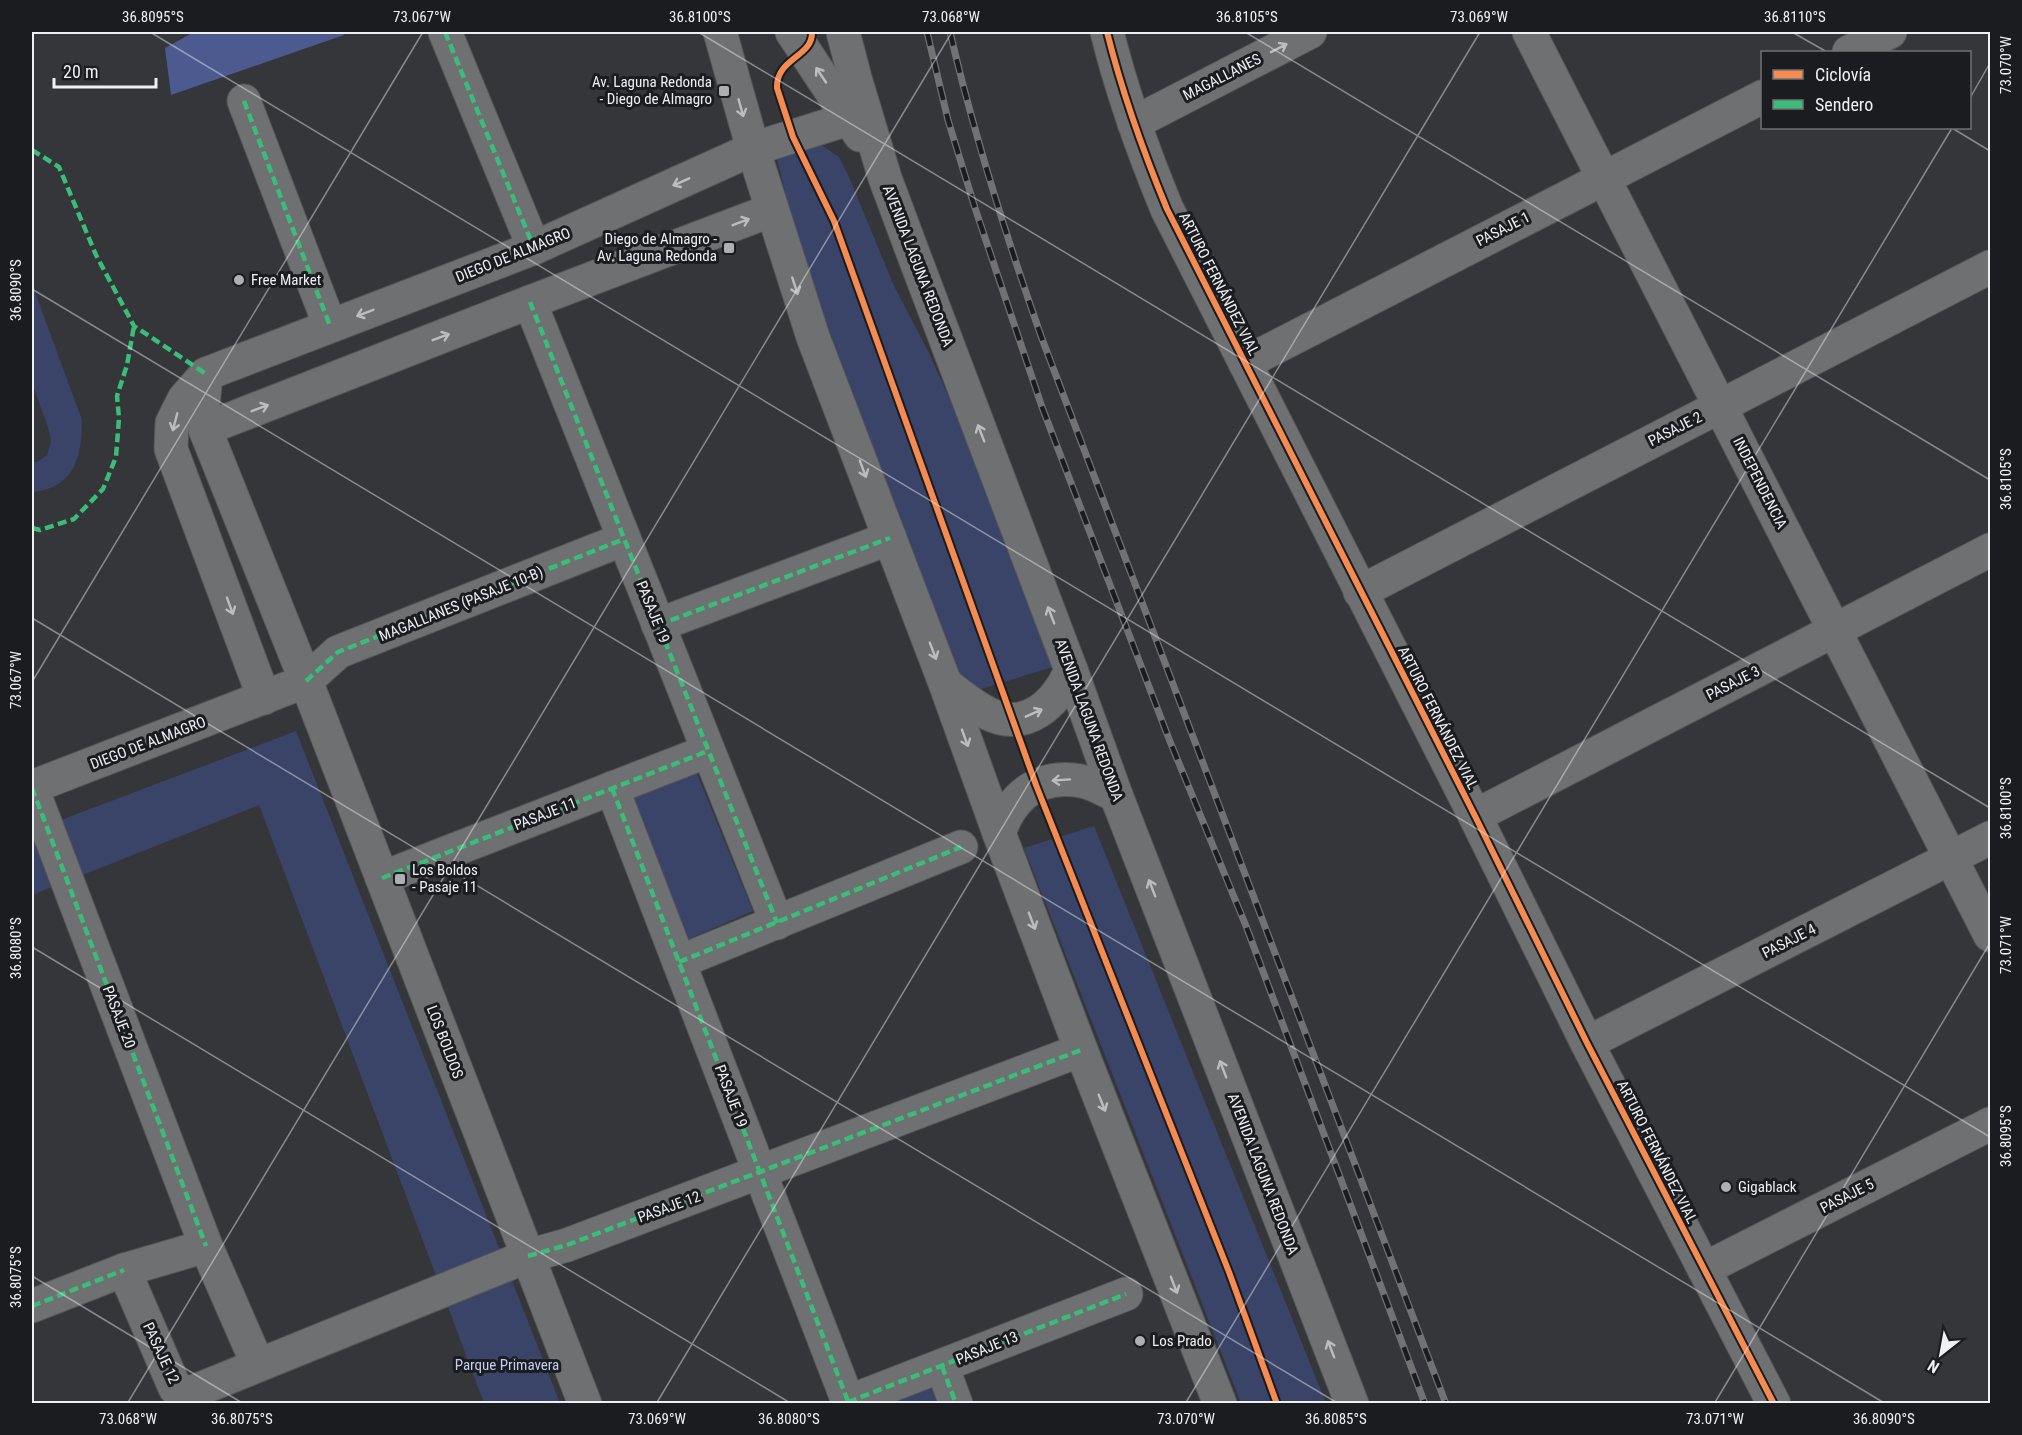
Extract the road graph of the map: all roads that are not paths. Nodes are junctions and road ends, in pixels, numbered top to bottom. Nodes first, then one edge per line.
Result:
1 (445, 32) edge
2 (720, 32) edge
3 (792, 32) edge
4 (843, 32) edge
5 (1107, 32) edge
6 (1310, 32) edge
7 (1529, 32) edge
8 (1890, 32) edge
9 (1851, 51) edge
10 (1761, 98) edge
11 (244, 101) dead end
12 (851, 118) junction
13 (1134, 123) junction
14 (753, 149) junction
15 (885, 178) junction
16 (1604, 178) junction
17 (772, 210) junction
18 (534, 248) junction
19 (1990, 267) edge
20 (530, 302) junction
21 (330, 326) junction
22 (1245, 363) junction
23 (206, 374) junction
24 (1720, 406) junction
25 (205, 429) junction
26 (890, 538) junction
27 (624, 539) junction
28 (1990, 550) edge
29 (1360, 591) junction
30 (658, 625) junction
31 (1835, 630) junction
32 (1071, 670) junction
33 (306, 681) junction
34 (945, 683) junction
35 (264, 698) junction
36 (708, 751) junction
37 (32, 788) edge
38 (612, 788) junction
39 (1116, 795) junction
40 (1475, 816) junction
41 (999, 833) junction
42 (1990, 838) edge
43 (961, 847) dead end
44 (1951, 858) junction
45 (382, 878) junction
46 (777, 923) junction
47 (1990, 935) edge
48 (679, 962) junction
49 (1587, 1043) junction
50 (1082, 1050) junction
51 (1990, 1124) edge
52 (761, 1173) junction
53 (206, 1246) junction
54 (528, 1256) junction
55 (1704, 1269) junction
56 (124, 1270) junction
57 (1125, 1294) dead end
58 (32, 1306) edge
59 (258, 1365) junction
60 (942, 1366) junction
61 (849, 1403) edge
62 (585, 1404) edge
63 (956, 1404) edge
64 (1220, 1404) edge
65 (1352, 1404) edge
66 (1774, 1404) edge

1 - 18 street
2 -> 14 street
12 -> 3 street
4 - 15 street, AVENIDA LAGUNA REDONDA
5 - 13 street, ARTURO FERNÁNDEZ VIAL
13 -> 6 street, MAGALLANES
7 - 16 street, INDEPENDENCIA
8 - 9 street
10 - 16 street, PASAJE 1
11 - 21 street
12 - 14 street, DIEGO DE ALMAGRO
12 - 15 street
13 - 22 street, ARTURO FERNÁNDEZ VIAL
14 - 17 street
14 -> 18 street, DIEGO DE ALMAGRO
32 -> 15 street, AVENIDA LAGUNA REDONDA
16 - 22 street, PASAJE 1
16 - 24 street, INDEPENDENCIA
20 -> 17 street
17 -> 26 street
18 -> 21 street, DIEGO DE ALMAGRO
19 - 24 street, PASAJE 2
25 -> 20 street
20 - 27 street, PASAJE 19
21 - 23 street, DIEGO DE ALMAGRO
22 - 29 street, ARTURO FERNÁNDEZ VIAL
23 - 25 street
23 -> 35 street, DIEGO DE ALMAGRO
24 - 29 street, PASAJE 2
24 - 31 street, INDEPENDENCIA
25 - 33 street
26 - 30 street
26 -> 34 street
27 - 30 street, PASAJE 19
27 - 33 street, MAGALLANES (PASAJE 10-B)
28 - 31 street, PASAJE 3
29 - 40 street, ARTURO FERNÁNDEZ VIAL
30 - 36 street, PASAJE 19
31 - 40 street, PASAJE 3
31 - 44 street, INDEPENDENCIA
34 -> 32 street
32 - 39 street, AVENIDA LAGUNA REDONDA
33 - 35 street, DIEGO DE ALMAGRO
33 - 45 street, LOS BOLDOS
34 -> 41 street
35 - 37 street, DIEGO DE ALMAGRO
36 - 38 street, PASAJE 11
36 - 46 street, PASAJE 19
37 - 53 street, PASAJE 20
38 - 45 street, PASAJE 11
38 - 48 street, PASAJE 19
39 -> 41 street
65 -> 39 street, AVENIDA LAGUNA REDONDA
40 - 49 street, ARTURO FERNÁNDEZ VIAL
41 -> 50 street
42 - 44 street, PASAJE 4
43 - 46 street
44 - 47 street, INDEPENDENCIA
44 - 49 street, PASAJE 4
45 - 54 street, LOS BOLDOS
46 - 48 street
48 - 52 street, PASAJE 19
49 - 55 street, ARTURO FERNÁNDEZ VIAL
50 - 52 street, PASAJE 12
50 -> 64 street
51 - 55 street, PASAJE 5
52 - 54 street, PASAJE 12
52 - 61 street, PASAJE 19
53 - 56 street
53 - 59 street
54 - 59 street, PASAJE 12
54 - 62 street, LOS BOLDOS
55 - 66 street, ARTURO FERNÁNDEZ VIAL
56 - 58 street
56 - 59 street, PASAJE 12
57 - 60 street, PASAJE 13
60 - 61 street, PASAJE 13
60 - 63 street

